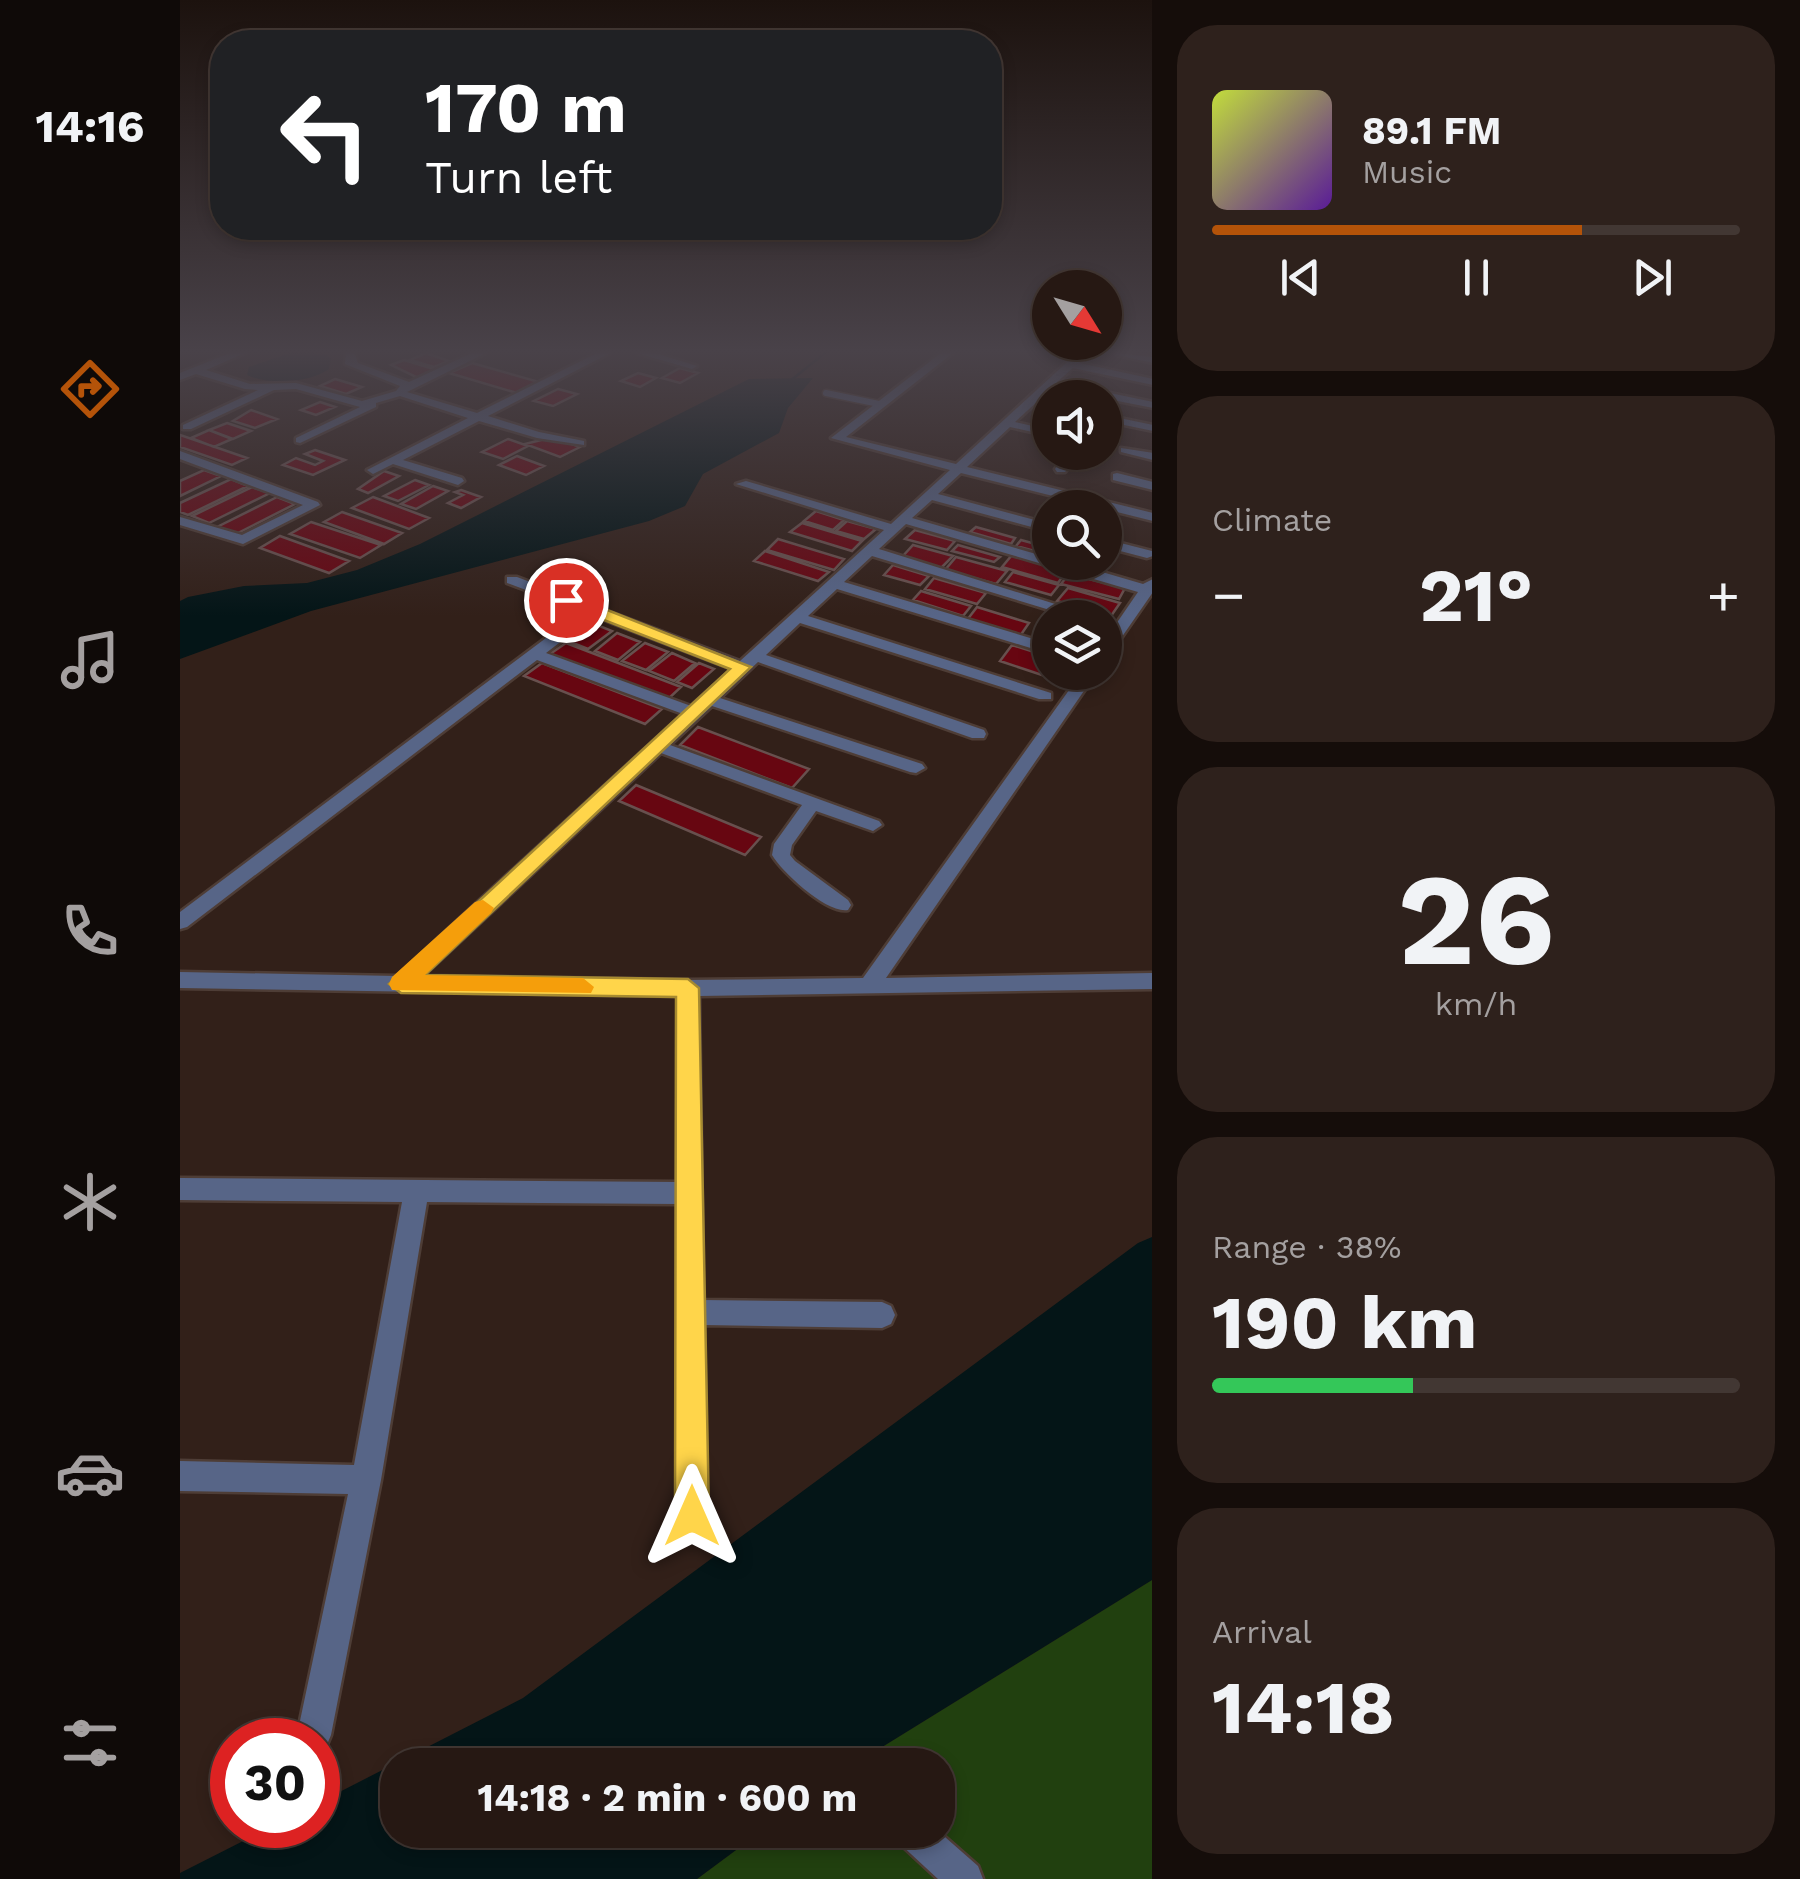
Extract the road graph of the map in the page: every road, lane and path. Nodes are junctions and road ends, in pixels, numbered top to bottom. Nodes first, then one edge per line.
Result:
1 (429, 441) edge
2 (568, 441) edge
3 (847, 441) edge
4 (987, 441) edge
5 (580, 443) dead end
6 (1125, 450) dead end
7 (180, 455) edge
8 (1152, 457) edge
9 (392, 460) junction
10 (373, 470) dead end
11 (955, 470) junction
12 (1117, 477) dead end
13 (458, 481) dead end
14 (742, 484) dead end
15 (1152, 486) edge
16 (927, 496) junction
17 (1152, 517) edge
18 (180, 521) edge
19 (897, 523) junction
20 (1032, 523) edge
21 (1122, 548) edge
22 (868, 550) junction
23 (1146, 554) dead end
24 (1032, 557) edge
25 (1122, 579) edge
26 (512, 580) dead end
27 (832, 584) junction
28 (1150, 586) edge
29 (1033, 600) edge
30 (593, 610) junction
31 (796, 617) junction
32 (1123, 626) edge
33 (1032, 645) edge
34 (534, 654) junction
35 (748, 662) junction
36 (1077, 690) edge
37 (1045, 696) dead end
38 (708, 698) junction
39 (692, 712) junction
40 (978, 734) dead end
41 (657, 746) junction
42 (916, 768) dead end
43 (813, 802) junction
44 (874, 824) dead end
45 (841, 905) dead end
46 (180, 922) edge
47 (180, 980) edge
48 (1152, 981) edge
49 (401, 984) junction
50 (868, 986) junction
51 (688, 988) junction
52 (180, 1189) edge
53 (416, 1193) junction
54 (689, 1193) junction
55 (690, 1312) junction
56 (882, 1315) dead end
57 (180, 1476) edge
58 (366, 1480) junction
59 (692, 1516) dead end
60 (317, 1718) edge
61 (930, 1848) edge
62 (965, 1879) edge

1 - 9 street
2 - 5 street
3 - 11 street
4 - 11 street
6 - 8 street
7 - 18 street
9 - 10 street
9 - 13 street
11 - 16 street
11 - 17 street
12 - 15 street
14 - 19 street
16 - 19 street
16 - 20 street
19 - 22 street
19 - 24 street
21 - 23 street
22 - 27 street
22 - 29 street
25 - 28 street
26 - 30 street
27 - 31 street
27 - 33 street
28 - 32 street
30 - 34 street
30 - 35 street
31 - 35 street
31 - 37 street
34 - 39 street
34 - 46 street
35 - 38 street
35 - 40 street
36 - 50 street
38 - 39 street
38 - 42 street
39 - 41 street
41 - 43 street
41 - 49 street
43 - 44 street
43 - 45 street
47 - 49 street
48 - 50 street
49 - 51 street
50 - 51 street
51 - 54 street
52 - 53 street
53 - 54 street
53 - 58 street
54 - 55 street
55 - 56 street
55 - 59 street
57 - 58 street
58 - 60 street
61 - 62 street

